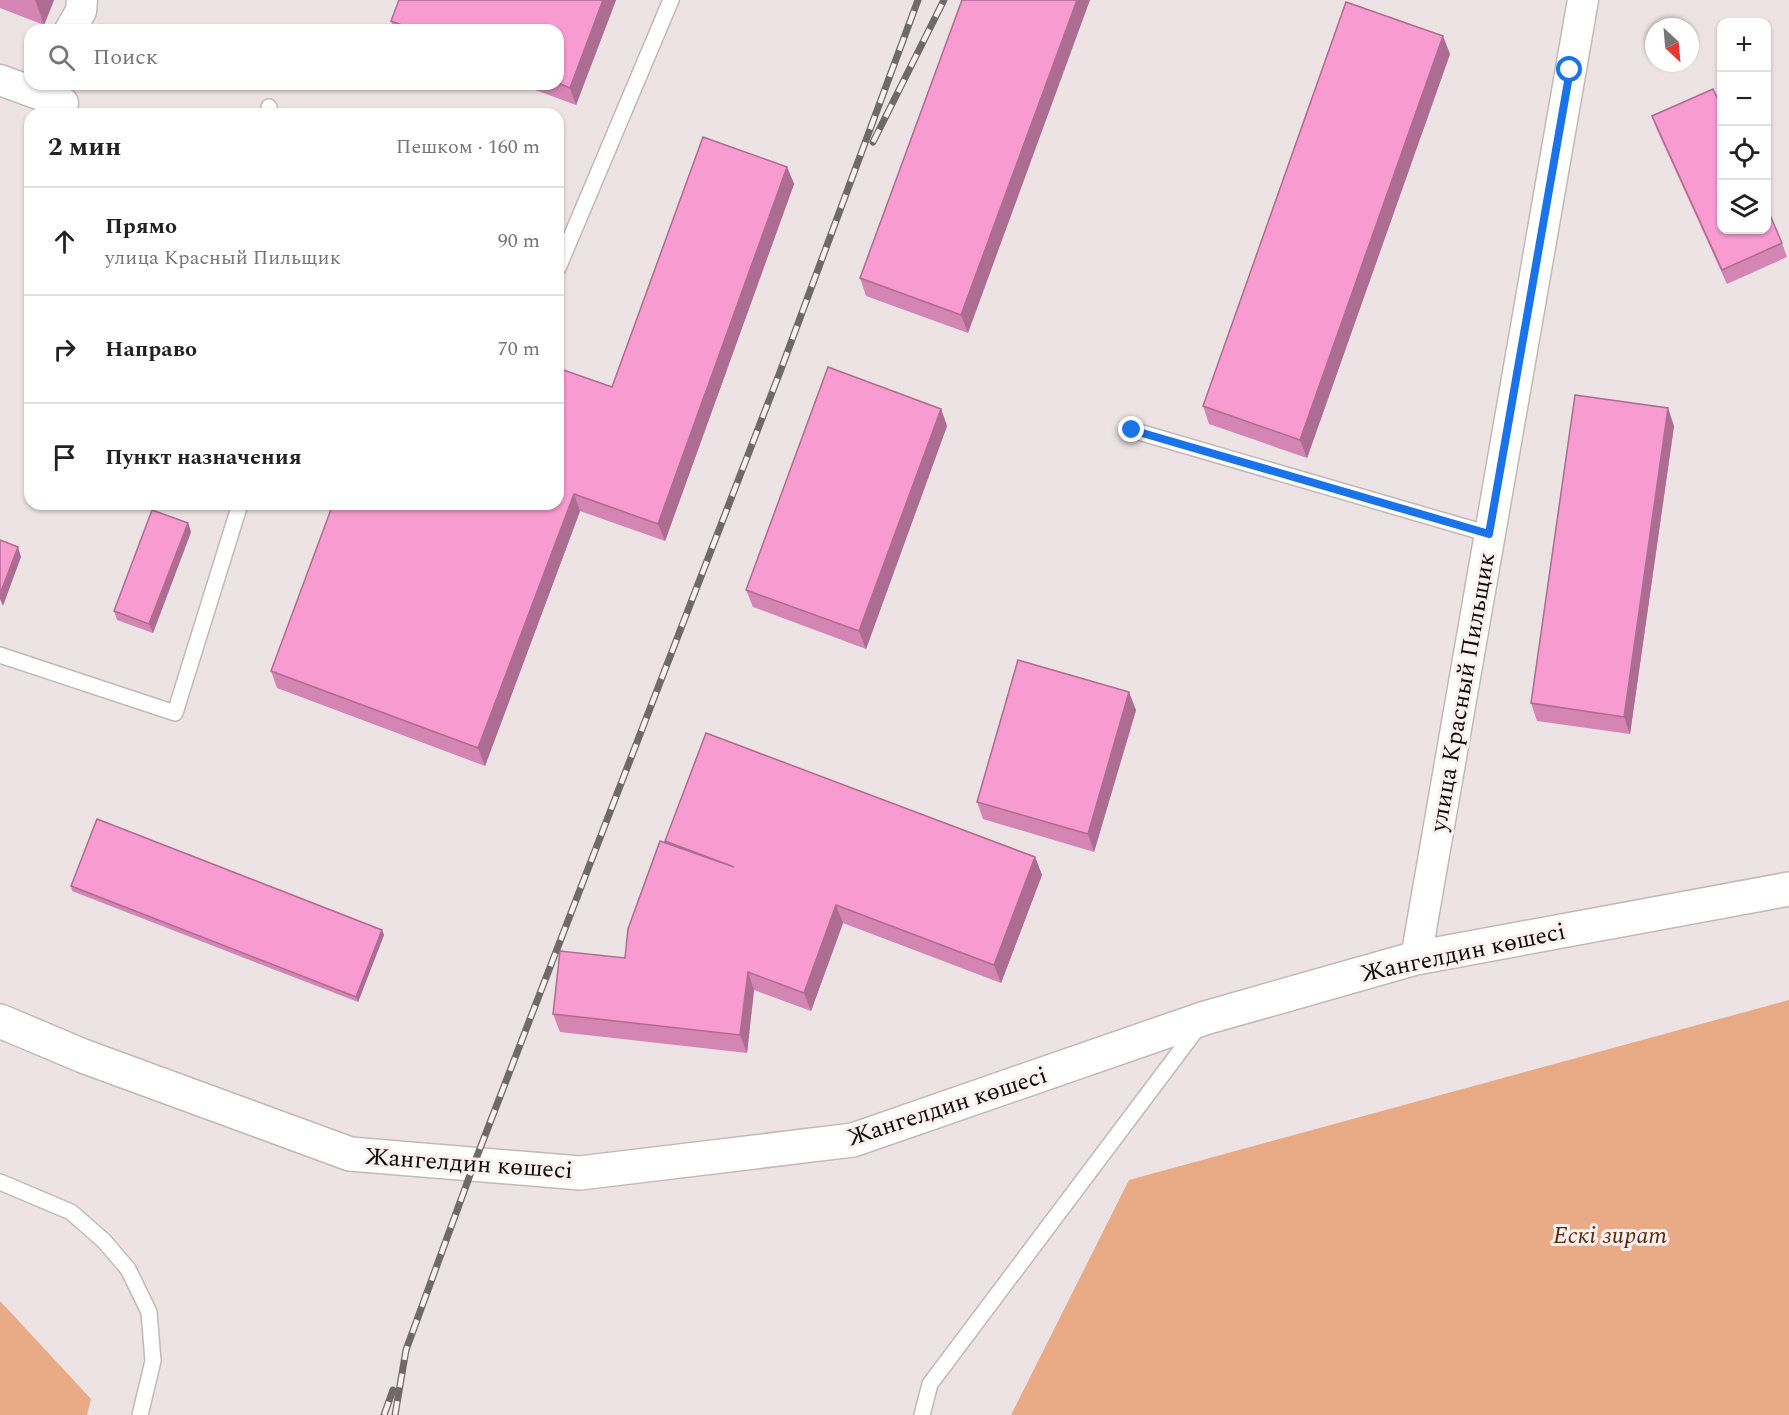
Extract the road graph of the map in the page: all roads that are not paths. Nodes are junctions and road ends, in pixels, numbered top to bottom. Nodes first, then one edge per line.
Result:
1 (82, 0) edge
2 (671, 0) edge
3 (1583, 0) edge
4 (73, 24) edge
5 (36, 90) edge
6 (63, 103) dead end
7 (564, 254) edge
8 (1132, 430) dead end
9 (238, 510) edge
10 (1489, 534) junction
11 (0, 655) edge
12 (1789, 889) edge
13 (1416, 958) junction
14 (1205, 1018) junction
15 (0, 1021) edge
16 (0, 1182) edge
17 (140, 1415) edge
18 (922, 1415) edge

1 - 4 street
2 - 7 lane
3 - 10 street, улица Красный Пильщик
5 - 6 street
8 - 10 lane
9 - 11 lane
10 - 13 street, улица Красный Пильщик
12 - 13 highway, Жангелдин көшесі
13 - 14 highway, Жангелдин көшесі
14 - 15 highway, Жангелдин көшесі
14 - 18 lane
16 - 17 lane

